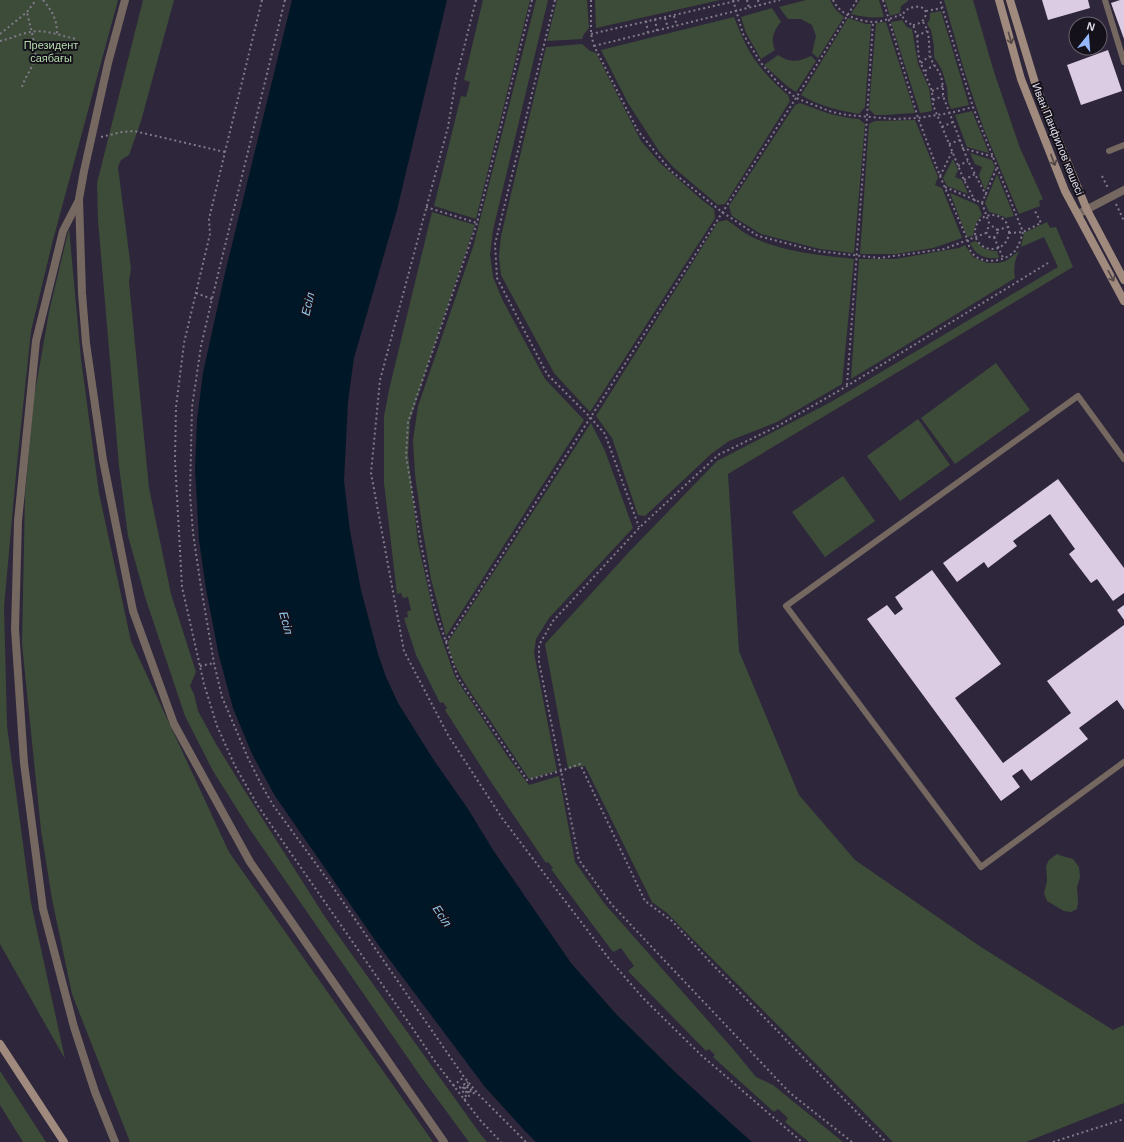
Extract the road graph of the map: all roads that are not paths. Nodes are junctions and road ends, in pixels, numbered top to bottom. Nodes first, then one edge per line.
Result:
1 (125, 0) edge
2 (1000, 0) edge
3 (1010, 0) edge
4 (1106, 0) edge
5 (1124, 62) edge
6 (1124, 145) edge
7 (1109, 151) dead end
8 (1124, 190) edge
9 (79, 199) junction
10 (1087, 210) junction
11 (1078, 214) junction
12 (1124, 280) edge
13 (1124, 301) edge
14 (1124, 460) edge
15 (1124, 762) edge
16 (0, 1044) edge
17 (64, 1142) edge
18 (115, 1142) edge
19 (444, 1142) edge

1 - 9 street
2 -> 11 street, Иван Панфилов көшесі
3 - 10 street, Иван Панфилов көшесі
4 - 5 lane
6 - 7 lane
8 - 10 street
9 - 18 street
9 - 19 street
10 - 11 street
10 - 12 street, Иван Панфилов көшесі
11 -> 13 street, Иван Панфилов көшесі
14 - 15 lane
16 - 17 street

